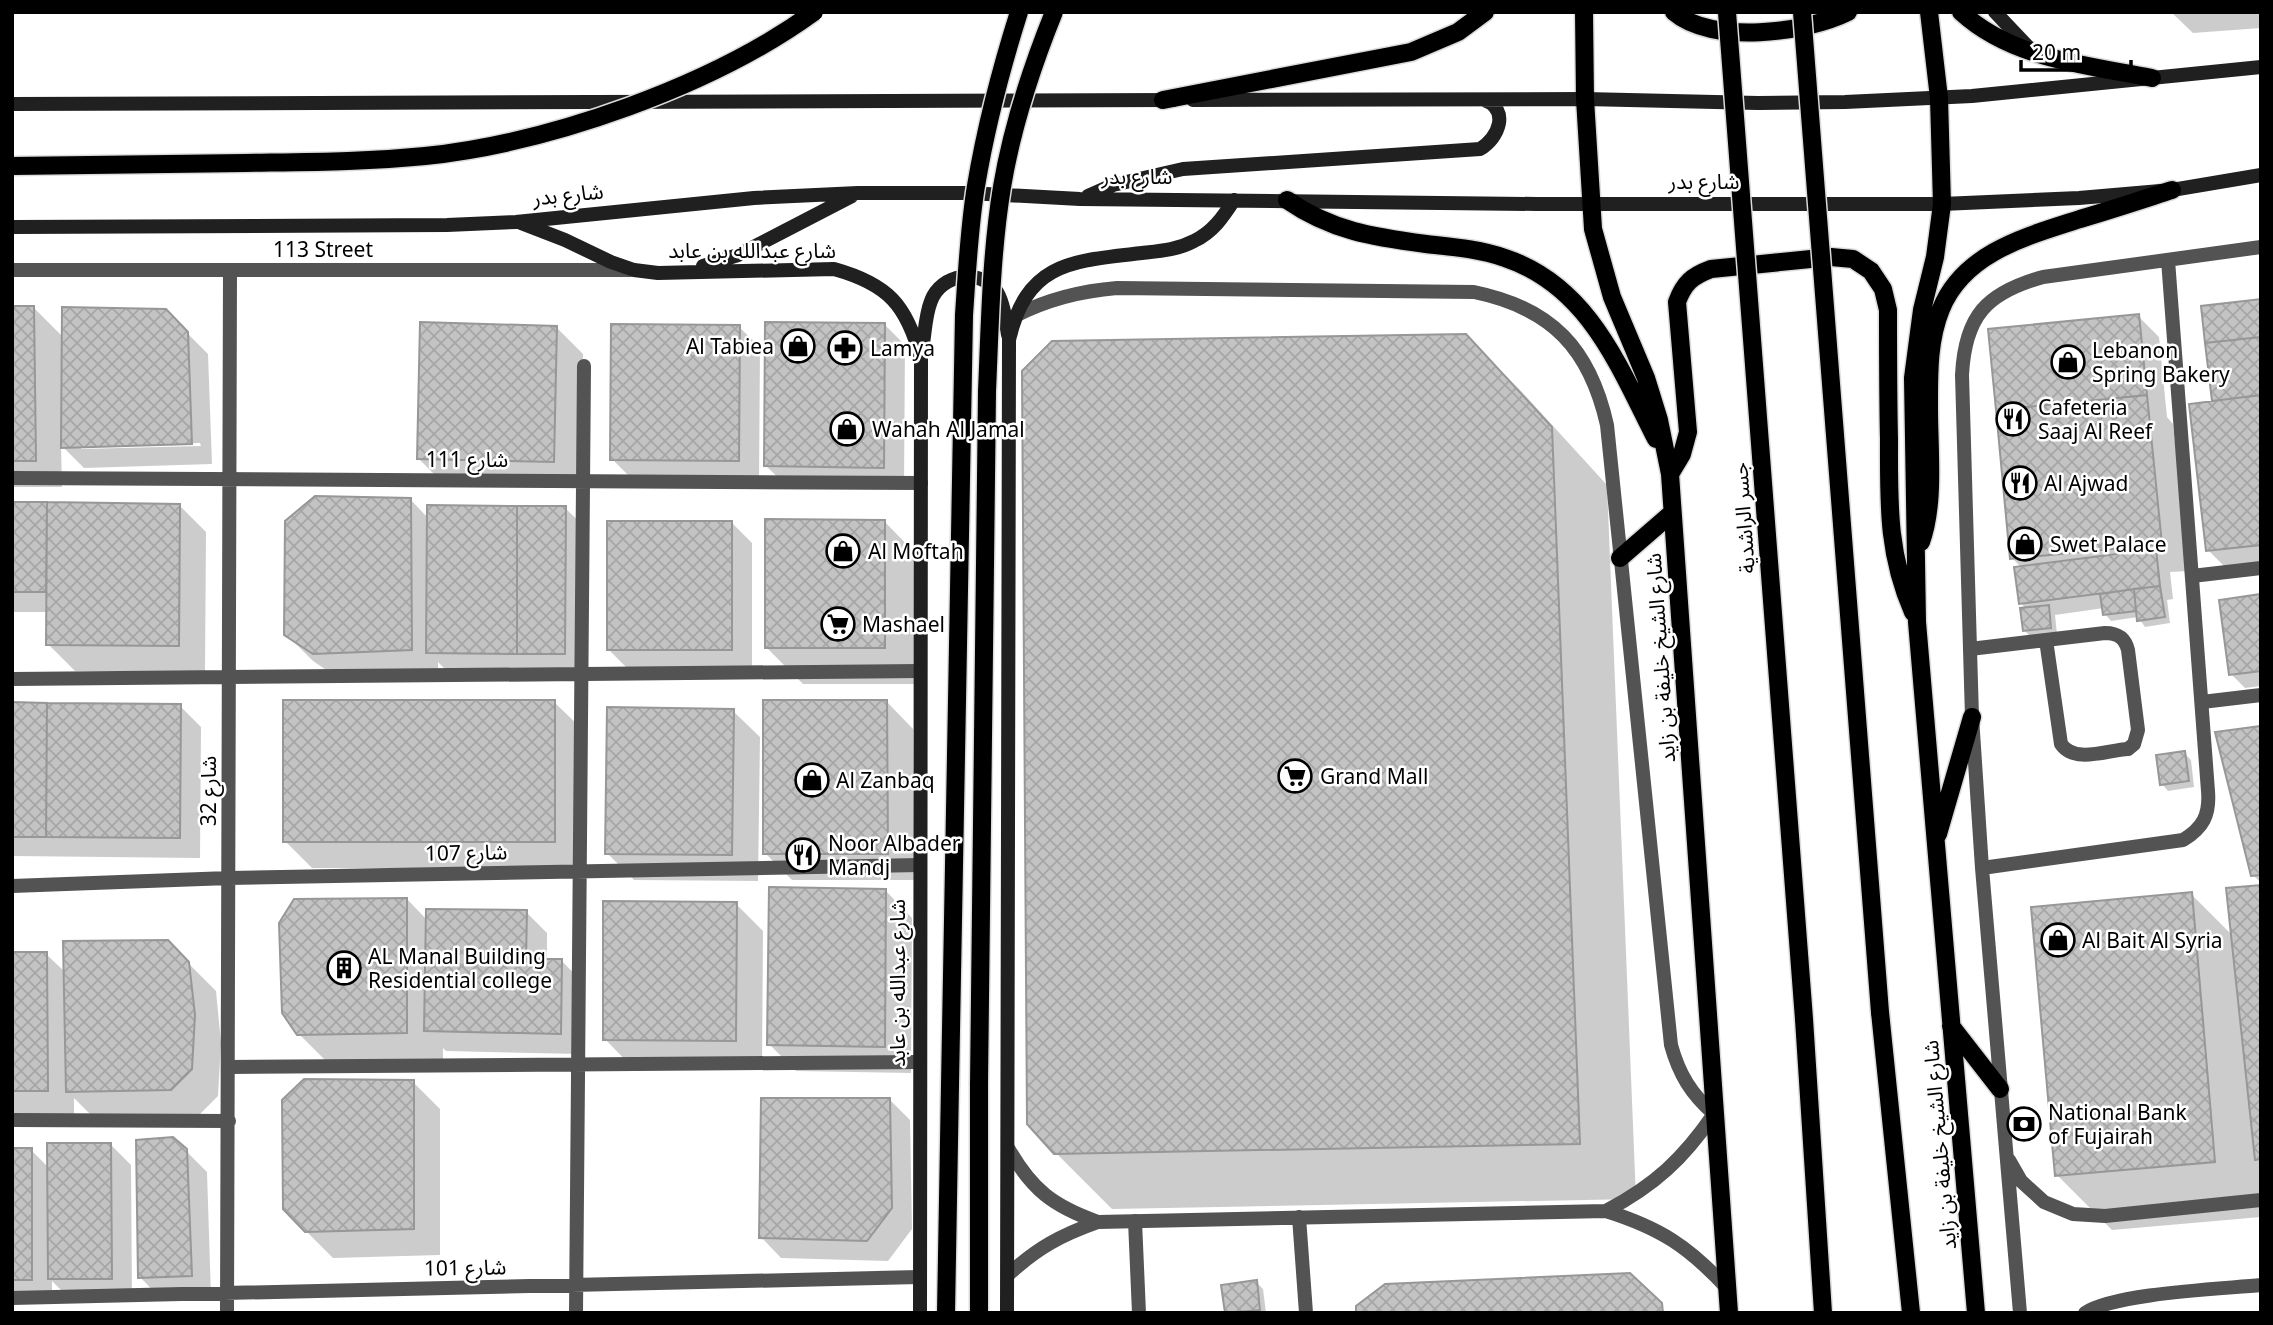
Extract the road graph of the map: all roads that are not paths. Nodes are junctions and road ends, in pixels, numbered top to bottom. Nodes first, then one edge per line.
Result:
1 (814, 12) edge
2 (1019, 12) edge
3 (1054, 12) edge
4 (1485, 12) edge
5 (1584, 12) edge
6 (1674, 12) edge
7 (1727, 12) edge
8 (1802, 12) edge
9 (1847, 12) edge
10 (1930, 12) edge
11 (1961, 12) edge
12 (1995, 12) edge
13 (2035, 53) junction
14 (2261, 67) edge
15 (2152, 79) junction
16 (1938, 98) junction
17 (1482, 99) junction
18 (1585, 99) junction
19 (1163, 100) junction
20 (12, 104) edge
21 (12, 166) edge
22 (2261, 175) edge
23 (2172, 190) junction
24 (858, 193) junction
25 (1080, 199) junction
26 (1234, 200) junction
27 (1287, 200) junction
28 (1590, 204) junction
29 (1942, 204) junction
30 (516, 222) junction
31 (12, 227) edge
32 (2261, 247) edge
33 (2168, 260) junction
34 (12, 270) edge
35 (230, 270) junction
36 (634, 271) junction
37 (682, 272) junction
38 (1015, 316) junction
39 (1009, 340) junction
40 (921, 359) junction
41 (584, 366) dead end
42 (1669, 468) junction
43 (12, 478) edge
44 (230, 478) junction
45 (583, 481) junction
46 (921, 483) junction
47 (1672, 513) junction
48 (1620, 558) junction
49 (1914, 562) junction
50 (2261, 568) edge
51 (2192, 576) junction
52 (1917, 622) junction
53 (2046, 640) junction
54 (1970, 649) junction
55 (920, 671) junction
56 (581, 674) junction
57 (230, 677) junction
58 (12, 679) edge
59 (2261, 695) edge
60 (2202, 702) junction
61 (1972, 717) junction
62 (1936, 844) junction
63 (920, 865) junction
64 (1982, 868) junction
65 (580, 871) junction
66 (229, 878) junction
67 (12, 886) edge
68 (1951, 1026) junction
69 (919, 1062) junction
70 (578, 1065) junction
71 (229, 1067) junction
72 (2000, 1089) junction
73 (1714, 1114) junction
74 (12, 1120) edge
75 (229, 1121) junction
76 (1008, 1149) junction
77 (2006, 1154) junction
78 (2261, 1200) edge
79 (1606, 1210) junction
80 (1298, 1217) junction
81 (1135, 1221) junction
82 (1098, 1222) junction
83 (1008, 1275) junction
84 (919, 1277) junction
85 (576, 1285) junction
86 (2261, 1285) edge
87 (1727, 1288) junction
88 (227, 1293) junction
89 (12, 1298) edge
90 (227, 1313) edge
91 (576, 1313) edge
92 (920, 1313) edge
93 (946, 1313) edge
94 (979, 1313) edge
95 (1007, 1313) edge
96 (1139, 1313) edge
97 (1306, 1313) edge
98 (1729, 1313) edge
99 (1823, 1313) edge
100 (1911, 1313) edge
101 (1976, 1313) edge
102 (2020, 1313) edge
103 (2085, 1313) edge

1 - 21 main road, bridge
2 - 93 main road, bridge
3 - 94 main road, bridge
4 - 19 main road
5 - 18 main road, شارع الشيخ خليفة بن زايد
6 - 9 main road
7 - 99 main road, جسر الراشدية, bridge
8 - 100 main road, شارع الشيخ خليفة بن زايد, bridge
10 - 16 main road, شارع الشيخ خليفة بن زايد
11 - 13 main road
12 - 13 main road
13 - 15 main road
14 - 15 main road
15 - 16 main road
16 - 18 main road
16 - 29 main road, شارع الشيخ خليفة بن زايد
17 - 18 main road
17 - 19 main road
17 - 25 main road
18 - 28 main road, شارع الشيخ خليفة بن زايد
19 - 20 main road
22 - 23 main road, شارع بدر
23 - 29 main road, شارع بدر
23 - 49 main road
24 - 25 main road, شارع بدر
24 - 30 main road, شارع بدر
24 - 37 main road
25 - 26 main road, شارع بدر
26 - 27 main road, شارع بدر
26 - 38 main road
27 - 28 main road, شارع بدر
27 - 42 main road
28 - 29 main road, شارع بدر
28 - 42 main road, شارع الشيخ خليفة بن زايد
29 - 49 main road, شارع الشيخ خليفة بن زايد
30 - 31 main road, شارع بدر
30 - 36 main road, شارع عبدالله بن عابد
32 - 33 street
33 - 51 street
33 - 54 street
34 - 35 street, 113 Street
35 - 36 street, 113 Street
35 - 44 street, شارع 32
36 - 37 main road, شارع عبدالله بن عابد
37 - 40 main road, شارع عبدالله بن عابد
38 - 39 main road
38 - 48 street
39 - 40 main road
39 - 76 main road
40 - 46 main road, شارع عبدالله بن عابد
41 - 45 street
42 - 47 main road, شارع الشيخ خليفة بن زايد
42 - 52 main road
43 - 44 street, شارع 111
44 - 45 street, شارع 111
44 - 57 street, شارع 32
45 - 46 street, شارع 111
45 - 56 street
46 - 55 main road, شارع عبدالله بن عابد
47 - 48 main road
47 - 73 main road, شارع الشيخ خليفة بن زايد
48 - 73 street
49 - 52 main road, شارع الشيخ خليفة بن زايد
50 - 51 street
51 - 60 street
52 - 62 main road, شارع الشيخ خليفة بن زايد
53 - 53 street
53 - 54 street
54 - 61 street
55 - 56 street
55 - 63 main road, شارع عبدالله بن عابد
56 - 57 street
56 - 65 street
57 - 58 street
57 - 66 street, شارع 32
59 - 60 street
60 - 64 street
61 - 62 main road
61 - 64 street
62 - 68 main road, شارع الشيخ خليفة بن زايد
63 - 65 street, شارع 107
63 - 69 main road, شارع عبدالله بن عابد
64 - 72 street
65 - 66 street, شارع 107
65 - 70 street
66 - 67 street, شارع 107
66 - 71 street, شارع 32
68 - 72 main road
68 - 101 main road, شارع الشيخ خليفة بن زايد
69 - 70 street
69 - 84 main road, شارع عبدالله بن عابد
70 - 71 street
70 - 85 street
71 - 75 street, شارع 32
72 - 77 street
73 - 79 street
73 - 87 main road, شارع الشيخ خليفة بن زايد
74 - 75 street
75 - 88 street, شارع 32
76 - 82 street
76 - 83 main road
77 - 78 street
77 - 102 street
79 - 80 street
79 - 87 street
80 - 81 street
80 - 97 street
81 - 82 street
81 - 96 street
82 - 83 street
83 - 95 main road
84 - 85 street, شارع 101
84 - 92 main road, شارع عبدالله بن عابد
85 - 88 street, شارع 101
85 - 91 street
86 - 103 street
87 - 98 main road, شارع الشيخ خليفة بن زايد
88 - 89 street, شارع 101
88 - 90 street, شارع 32

